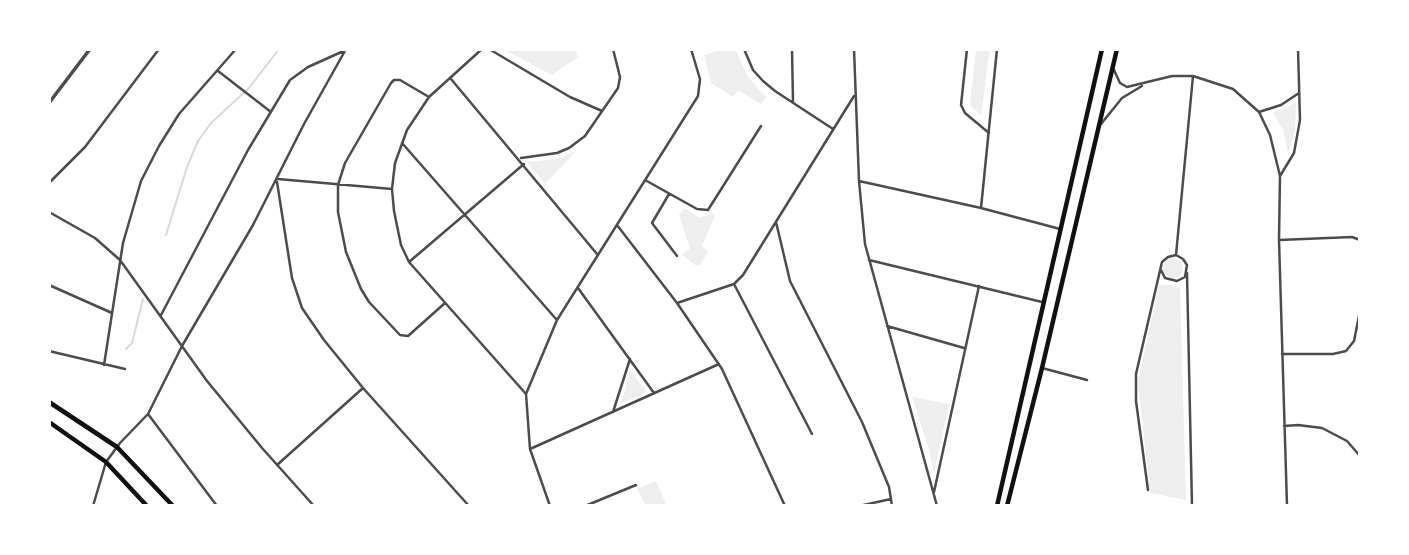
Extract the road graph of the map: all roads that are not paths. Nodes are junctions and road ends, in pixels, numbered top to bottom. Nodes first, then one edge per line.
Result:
1 (90, 49) edge
2 (159, 49) edge
3 (236, 49) edge
4 (346, 49) edge
5 (482, 49) edge
6 (489, 49) edge
7 (613, 49) edge
8 (691, 49) edge
9 (744, 49) edge
10 (793, 49) edge
11 (854, 49) edge
12 (967, 49) edge
13 (998, 49) edge
14 (1102, 49) edge
15 (1117, 49) edge
16 (1298, 49) edge
17 (1113, 64) junction
18 (218, 71) junction
19 (1193, 76) junction
20 (449, 78) junction
21 (1148, 83) junction
22 (1300, 93) junction
23 (856, 94) junction
24 (429, 97) junction
25 (49, 103) edge
26 (793, 103) junction
27 (271, 112) junction
28 (603, 112) junction
29 (1259, 112) junction
30 (761, 127) dead end
31 (833, 129) junction
32 (989, 133) junction
33 (1096, 133) junction
34 (401, 142) junction
35 (519, 158) junction
36 (524, 164) junction
37 (1280, 176) junction
38 (277, 179) junction
39 (645, 180) junction
40 (859, 181) junction
41 (49, 183) edge
42 (338, 185) junction
43 (393, 189) junction
44 (669, 194) junction
45 (981, 208) junction
46 (49, 212) edge
47 (464, 215) junction
48 (776, 222) junction
49 (617, 225) junction
50 (1061, 229) junction
51 (1279, 240) junction
52 (1360, 240) edge
53 (597, 254) junction
54 (1176, 255) junction
55 (677, 256) dead end
56 (120, 260) junction
57 (869, 260) junction
58 (410, 262) junction
59 (1161, 270) junction
60 (1187, 273) junction
61 (734, 284) junction
62 (49, 285) edge
63 (979, 286) junction
64 (577, 287) junction
65 (1044, 302) junction
66 (445, 303) junction
67 (677, 303) junction
68 (1360, 310) edge
69 (112, 313) junction
70 (161, 315) junction
71 (557, 320) junction
72 (887, 326) junction
73 (182, 346) junction
74 (964, 348) junction
75 (49, 351) edge
76 (1282, 354) junction
77 (629, 359) junction
78 (719, 364) junction
79 (104, 365) junction
80 (1042, 368) junction
81 (125, 369) dead end
82 (1087, 380) dead end
83 (363, 388) junction
84 (654, 393) junction
85 (526, 394) junction
86 (49, 402) edge
87 (612, 412) junction
88 (148, 414) junction
89 (49, 422) edge
90 (1284, 426) junction
91 (812, 434) dead end
92 (117, 447) junction
93 (530, 449) junction
94 (1360, 456) edge
95 (106, 462) junction
96 (277, 465) junction
97 (636, 485) dead end
98 (1148, 490) dead end
99 (934, 494) junction
100 (891, 499) junction
101 (93, 506) edge
102 (147, 506) edge
103 (173, 506) edge
104 (217, 506) edge
105 (314, 506) edge
106 (469, 506) edge
107 (550, 506) edge
108 (585, 506) edge
109 (785, 506) edge
110 (859, 506) edge
111 (892, 506) edge
112 (937, 506) edge
113 (997, 506) edge
114 (1007, 506) edge
115 (1192, 506) edge
116 (1287, 506) edge

1 - 25 street
2 - 41 street
3 - 18 street
4 - 27 street
4 - 38 street
5 - 20 street
6 - 28 street
7 - 28 street
8 - 39 street
9 - 26 street
10 - 26 street
11 - 23 street
12 - 32 street
13 - 32 street
14 - 50 main road
15 - 17 main road
16 - 22 street
17 - 21 street
17 - 33 main road
18 - 27 street
18 - 56 street
19 - 21 street
19 - 29 street
19 - 54 street
20 - 24 street
20 - 35 street
21 - 33 street
22 - 29 street
22 - 37 street
23 - 31 street
23 - 40 street
24 - 34 street
24 - 42 street
26 - 31 street
27 - 70 street
28 - 35 street
29 - 37 street
30 - 44 street
31 - 48 street
32 - 45 street
33 - 80 main road
34 - 43 street
34 - 47 street
35 - 36 street
36 - 47 street
36 - 53 street
37 - 51 street
38 - 42 street
38 - 73 street
38 - 83 street
39 - 44 street
39 - 49 street
40 - 45 street
40 - 57 street
42 - 43 street
42 - 66 street
43 - 58 street
44 - 55 street
45 - 50 street
46 - 56 street
47 - 58 street
47 - 71 street
48 - 61 street
48 - 100 street
49 - 53 street
49 - 67 street
50 - 65 main road
51 - 52 street
51 - 76 street
53 - 64 street
54 - 59 street
54 - 60 street
56 - 69 street
56 - 70 street
57 - 63 street
57 - 72 street
58 - 66 street
59 - 60 street
59 - 98 street
60 - 115 street
61 - 67 street
61 - 91 street
62 - 69 street
63 - 65 street
63 - 74 street
64 - 71 street
64 - 77 street
65 - 113 main road
66 - 85 street
67 - 78 street
68 - 76 street
69 - 79 street
70 - 73 street
71 - 85 street
72 - 74 street
72 - 99 street
73 - 88 street
73 - 96 street
74 - 99 street
75 - 79 street
76 - 90 street
77 - 84 street
77 - 87 street
78 - 84 street
78 - 109 street
79 - 81 street
80 - 82 street
80 - 114 main road
83 - 96 street
83 - 106 street
84 - 87 street
85 - 93 street
86 - 92 main road
87 - 93 street
88 - 92 street
88 - 104 street
89 - 95 main road
90 - 94 street
90 - 116 street
92 - 95 street
92 - 103 main road
93 - 107 street
95 - 101 street
95 - 102 main road
96 - 105 street
97 - 108 street
99 - 112 street
100 - 110 street
100 - 111 street

